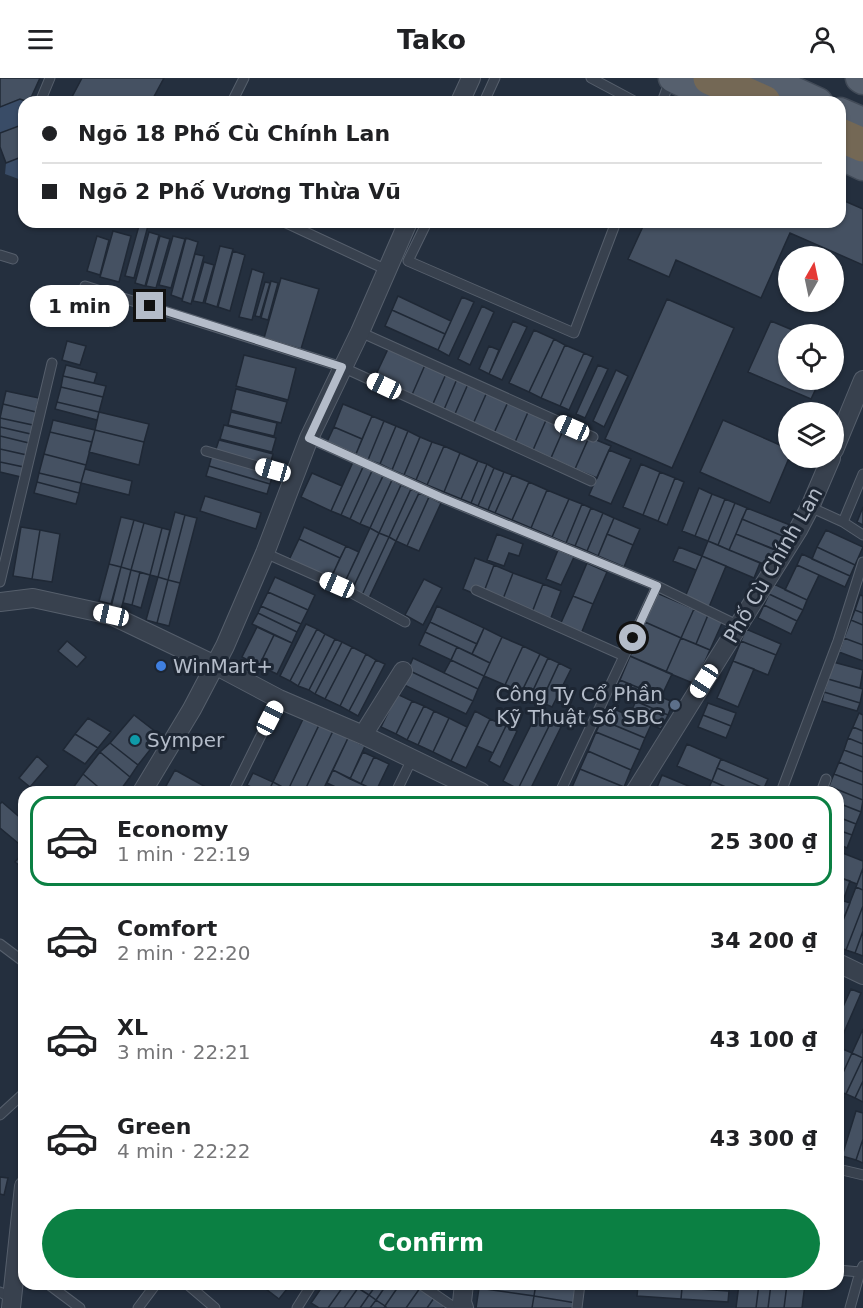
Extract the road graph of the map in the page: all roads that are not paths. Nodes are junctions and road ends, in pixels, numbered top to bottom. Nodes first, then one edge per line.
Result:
1 (50, 78) edge
2 (244, 78) edge
3 (471, 78) edge
4 (495, 78) edge
5 (591, 78) edge
6 (672, 78) edge
7 (710, 78) edge
8 (751, 95) edge
9 (42, 96) edge
10 (235, 96) edge
11 (463, 96) edge
12 (487, 96) edge
13 (625, 96) edge
14 (664, 96) edge
15 (846, 115) edge
16 (863, 122) edge
17 (846, 138) edge
18 (863, 145) edge
19 (846, 158) edge
20 (863, 166) edge
21 (297, 228) edge
22 (405, 228) edge
23 (424, 228) edge
24 (614, 228) edge
25 (0, 255) edge
26 (13, 259) dead end
27 (387, 270) junction
28 (85, 286) dead end
29 (360, 332) junction
30 (52, 363) dead end
31 (342, 367) junction
32 (863, 380) edge
33 (844, 426) edge
34 (593, 437) dead end
35 (309, 438) junction
36 (206, 451) dead end
37 (827, 468) edge
38 (863, 474) edge
39 (295, 477) junction
40 (591, 481) dead end
41 (810, 507) junction
42 (843, 522) junction
43 (863, 535) edge
44 (265, 553) junction
45 (863, 562) edge
46 (0, 582) edge
47 (657, 586) junction
48 (476, 590) dead end
49 (0, 602) edge
50 (405, 622) dead end
51 (740, 626) junction
52 (624, 656) junction
53 (215, 665) junction
54 (403, 671) dead end
55 (279, 699) junction
56 (363, 735) junction
57 (412, 759) junction
58 (826, 779) dead end
59 (146, 786) edge
60 (236, 786) edge
61 (399, 786) edge
62 (468, 786) edge
63 (563, 786) edge
64 (639, 786) edge
65 (784, 786) edge
66 (823, 786) edge
67 (0, 945) edge
68 (18, 958) edge
69 (844, 966) edge
70 (863, 975) edge
71 (18, 1098) edge
72 (0, 1115) edge
73 (844, 1170) edge
74 (863, 1175) edge
75 (18, 1265) edge
76 (861, 1269) edge
77 (844, 1270) edge
78 (56, 1290) edge
79 (152, 1290) edge
80 (194, 1290) edge
81 (308, 1290) edge
82 (429, 1290) edge
83 (463, 1290) edge
84 (579, 1290) edge
85 (7, 1299) edge
86 (80, 1308) edge
87 (138, 1308) edge
88 (215, 1308) edge
89 (297, 1308) edge
90 (455, 1308) edge
91 (464, 1308) edge
92 (577, 1308) edge
93 (850, 1308) edge

1 - 9 lane
2 - 10 lane
3 - 11 street
4 - 12 lane
5 - 13 lane
6 - 8 main road
6 - 14 lane
7 - 8 highway
15 - 16 main road
17 - 18 highway
19 - 20 main road
21 - 27 lane
22 - 27 street
23 - 24 lane
25 - 26 lane
27 - 29 street
28 - 31 lane
29 - 31 street
29 - 34 lane
30 - 46 lane
31 - 35 street
31 - 40 lane
32 - 33 street
35 - 39 street
35 - 47 lane
36 - 39 lane
37 - 41 street, Phố Cù Chính Lan
38 - 42 lane
39 - 44 street
41 - 42 lane
41 - 51 street, Phố Cù Chính Lan
42 - 43 lane
44 - 50 lane
44 - 53 street
45 - 65 lane
47 - 51 lane
47 - 52 lane
48 - 52 lane
49 - 53 street
51 - 64 street, Phố Cù Chính Lan
52 - 63 lane
53 - 55 street
53 - 59 street
54 - 56 street
55 - 56 street
55 - 60 lane
56 - 57 street
57 - 61 lane
57 - 62 street
58 - 66 lane
67 - 68 lane
69 - 70 street
71 - 72 lane
73 - 74 lane
75 - 85 street
76 - 77 lane
76 - 93 lane
78 - 86 lane
79 - 87 lane
80 - 88 lane
81 - 89 lane
82 - 90 lane
83 - 91 street
84 - 92 lane

